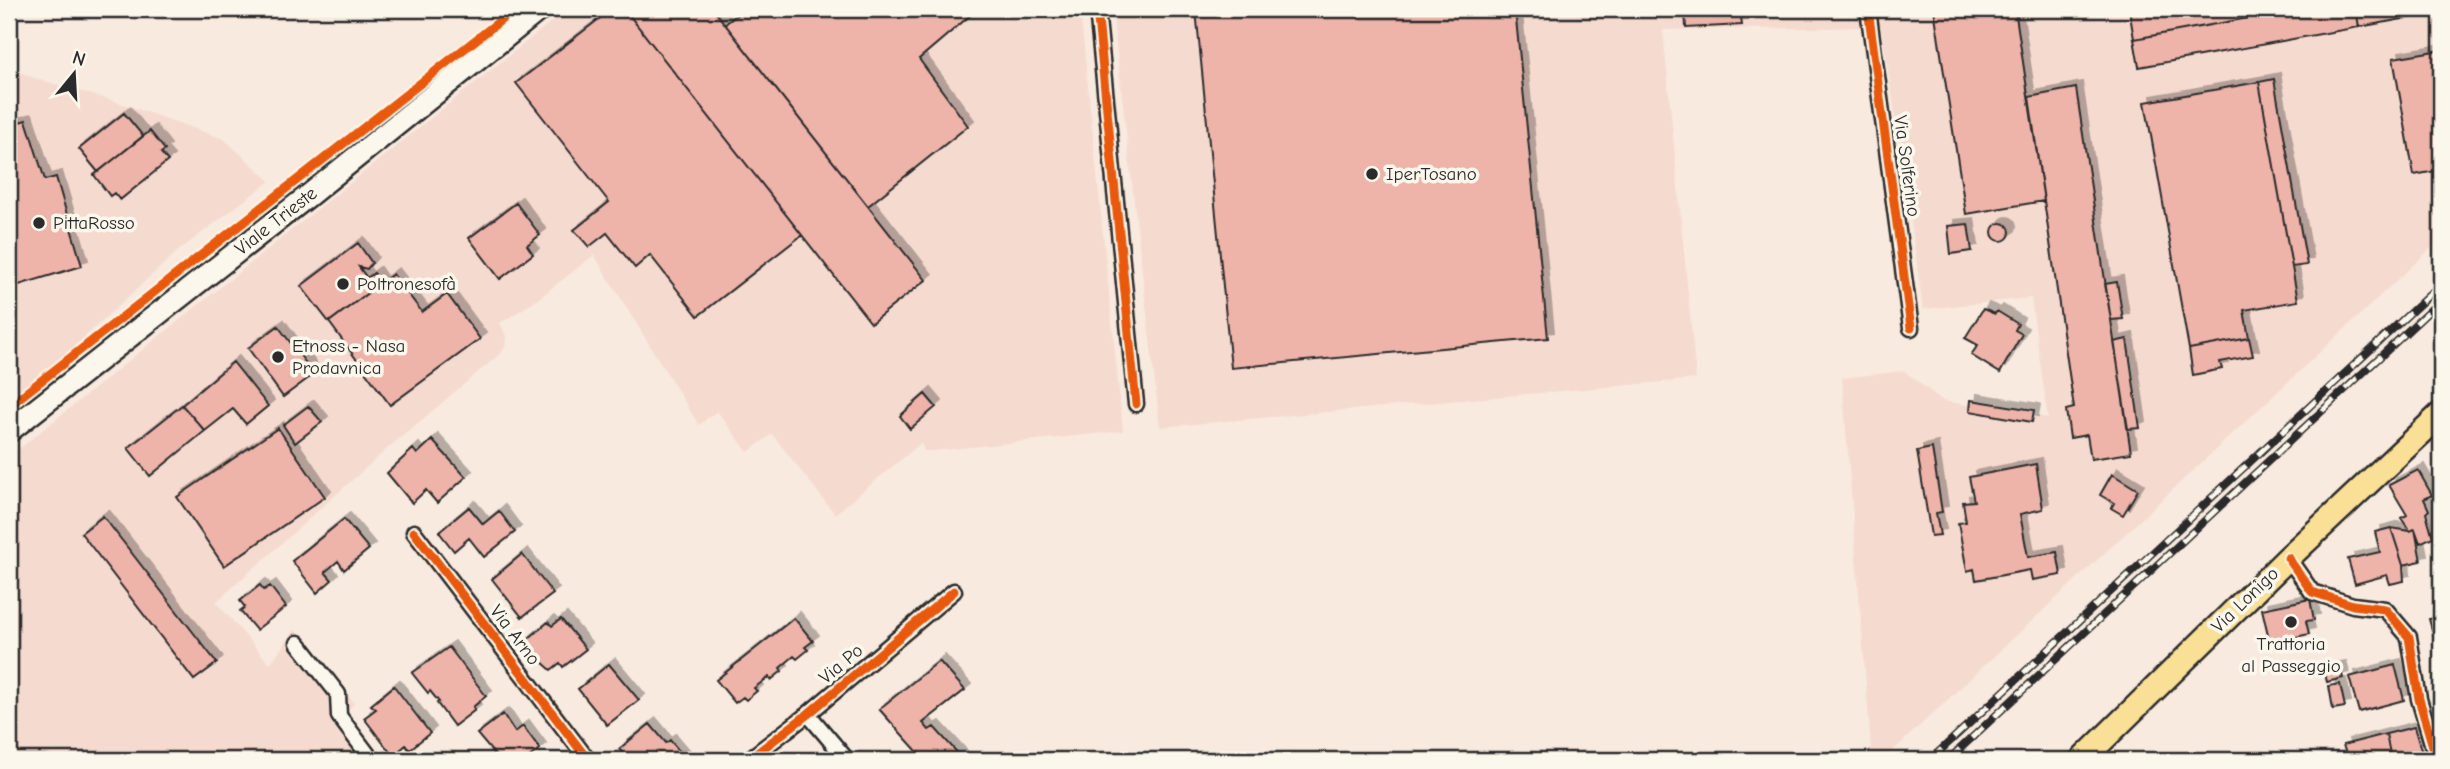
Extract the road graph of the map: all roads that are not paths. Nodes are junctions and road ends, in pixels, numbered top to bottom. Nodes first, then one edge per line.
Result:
1 (540, 9) edge
2 (1097, 9) edge
3 (1868, 9) edge
4 (1911, 328) dead end
5 (1136, 404) dead end
6 (2441, 414) edge
7 (9, 431) edge
8 (414, 531) dead end
9 (2288, 558) junction
10 (954, 591) dead end
11 (298, 643) dead end
12 (808, 714) junction
13 (372, 760) edge
14 (588, 760) edge
15 (748, 760) edge
16 (847, 760) edge
17 (2082, 760) edge
18 (2437, 760) edge

1 - 7 main road, Viale Trieste
2 - 5 street
3 - 4 street, Via Solferino
6 - 9 main road, Via Lonigo
8 - 14 street, Via Arno
9 - 17 main road, Via Lonigo
9 - 18 street
10 - 12 street, Via Po
11 - 13 street
12 - 15 street, Via Po
12 - 16 street

